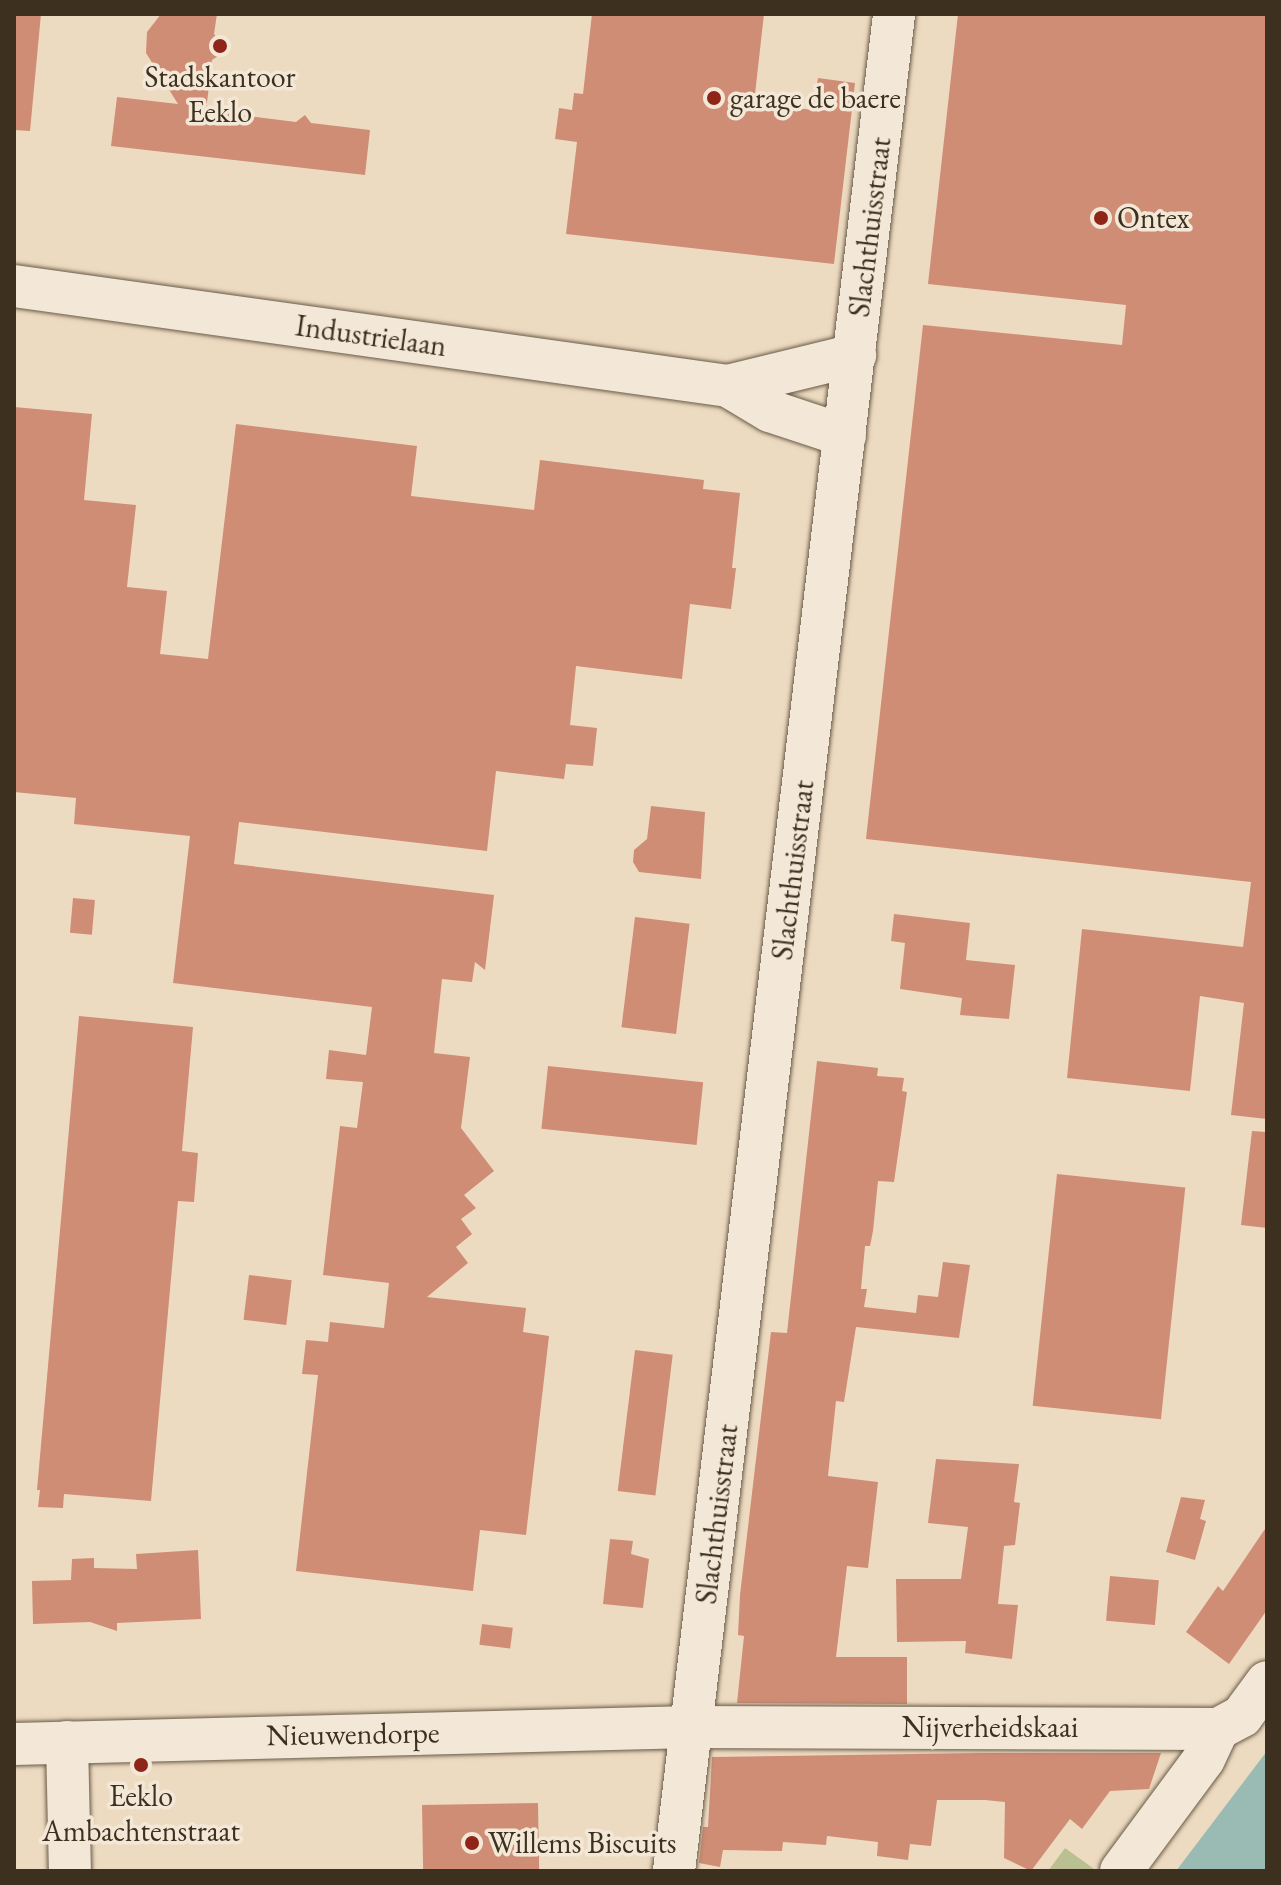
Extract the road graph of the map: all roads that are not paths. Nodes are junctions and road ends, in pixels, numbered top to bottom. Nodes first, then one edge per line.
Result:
1 (894, 14) edge
2 (14, 286) edge
3 (855, 355) junction
4 (728, 386) junction
5 (845, 436) junction
6 (1267, 1682) edge
7 (692, 1727) junction
8 (1218, 1729) junction
9 (67, 1742) junction
10 (14, 1744) edge
11 (70, 1871) edge
12 (674, 1871) edge
13 (1121, 1871) edge

1 - 3 street, Slachthuisstraat
2 - 4 street, Industrielaan
3 - 4 street, Industrielaan
3 - 5 street, Slachthuisstraat
4 - 5 street, Industrielaan
5 - 7 street, Slachthuisstraat
6 - 8 street
7 - 8 street, Nijverheidskaai
7 - 9 street, Nieuwendorpe
7 - 12 street, Slachthuisstraat
8 - 13 street
9 - 10 street, Nieuwendorpe
9 - 11 street

